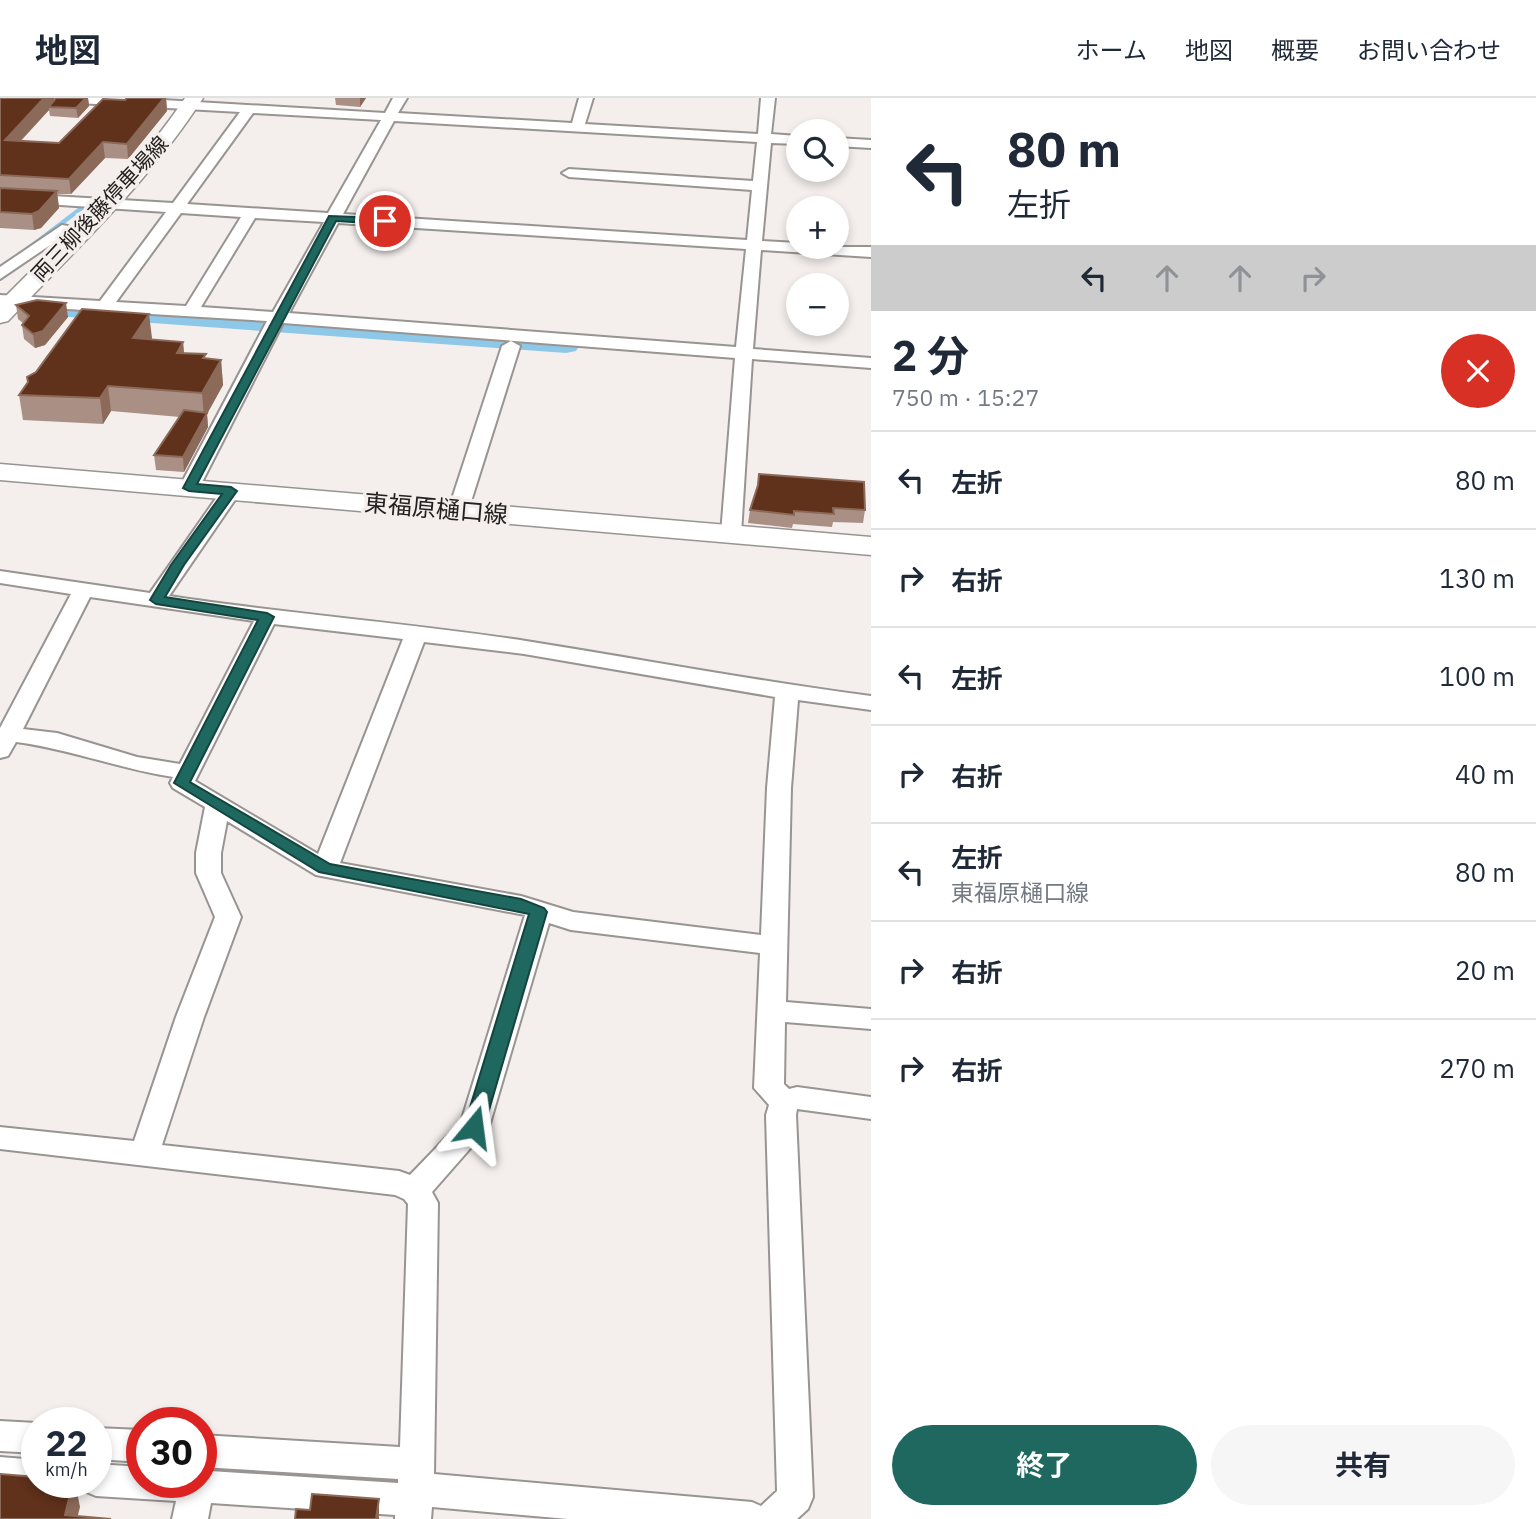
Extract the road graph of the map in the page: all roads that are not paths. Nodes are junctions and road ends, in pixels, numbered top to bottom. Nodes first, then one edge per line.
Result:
1 (60, 98) edge
2 (400, 98) edge
3 (586, 98) edge
4 (768, 98) edge
5 (192, 102) edge
6 (249, 108) junction
7 (390, 117) junction
8 (577, 127) junction
9 (764, 138) junction
10 (786, 139) edge
11 (849, 143) edge
12 (871, 144) edge
13 (571, 167) dead end
14 (761, 186) junction
15 (594, 190) dead end
16 (0, 197) edge
17 (108, 204) junction
18 (176, 208) junction
19 (251, 212) junction
20 (332, 218) junction
21 (80, 232) junction
22 (754, 244) junction
23 (871, 252) edge
24 (0, 274) edge
25 (106, 305) junction
26 (6, 306) edge
27 (191, 311) junction
28 (275, 323) junction
29 (511, 346) junction
30 (744, 358) junction
31 (871, 363) edge
32 (871, 372) edge
33 (0, 472) edge
34 (189, 488) junction
35 (231, 491) junction
36 (458, 510) junction
37 (731, 534) junction
38 (871, 547) edge
39 (0, 577) edge
40 (83, 590) junction
41 (156, 600) junction
42 (267, 617) junction
43 (416, 635) junction
44 (787, 692) junction
45 (871, 703) edge
46 (4, 743) edge
47 (187, 772) junction
48 (218, 803) junction
49 (325, 869) junction
50 (538, 912) junction
51 (775, 946) junction
52 (772, 1011) junction
53 (871, 1019) edge
54 (784, 1102) junction
55 (871, 1108) edge
56 (0, 1138) edge
57 (144, 1155) junction
58 (415, 1190) junction
59 (0, 1436) edge
60 (21, 1437) edge
61 (0, 1473) edge
62 (21, 1475) edge
63 (217, 1477) edge
64 (415, 1493) edge
65 (752, 1519) edge
66 (772, 1519) edge

1 - 5 street
2 - 7 street
3 - 8 street
4 - 9 street
5 - 6 street
5 - 17 main road, 両三柳後藤停車場線
6 - 7 street
6 - 18 street
7 - 8 street
7 - 20 street
8 - 9 street
9 - 10 street
9 - 14 street
11 - 12 street
13 - 14 street
14 - 15 street
14 - 22 street
16 - 17 street
17 - 18 street
17 - 21 main road, 両三柳後藤停車場線
18 - 19 street
18 - 25 street
19 - 20 street
19 - 27 street
20 - 22 street
20 - 28 street
21 - 24 street
21 - 26 main road, 両三柳後藤停車場線
22 - 23 street
22 - 30 street
25 - 26 street
25 - 27 street
26 - 28 street
27 - 28 street
28 - 29 street
28 - 30 street
28 - 34 street
29 - 30 street
29 - 36 street
30 - 31 street
30 - 32 street
30 - 37 street
33 - 34 main road, 東福原樋口線
34 - 35 main road, 東福原樋口線
35 - 36 main road, 東福原樋口線
35 - 41 street
36 - 37 main road, 東福原樋口線
37 - 38 main road, 東福原樋口線
39 - 40 street
40 - 41 street
40 - 46 street
41 - 42 street
42 - 43 street
42 - 47 street
43 - 44 street
43 - 49 street
44 - 45 street
44 - 51 street
46 - 47 street
47 - 48 street
48 - 49 street
48 - 57 street
49 - 50 street
50 - 51 street
50 - 58 street
51 - 52 street
52 - 53 street
52 - 54 street
54 - 55 street
54 - 66 street
56 - 57 street
57 - 58 street
58 - 64 street
59 - 60 street
61 - 62 street
63 - 64 street
64 - 65 street

